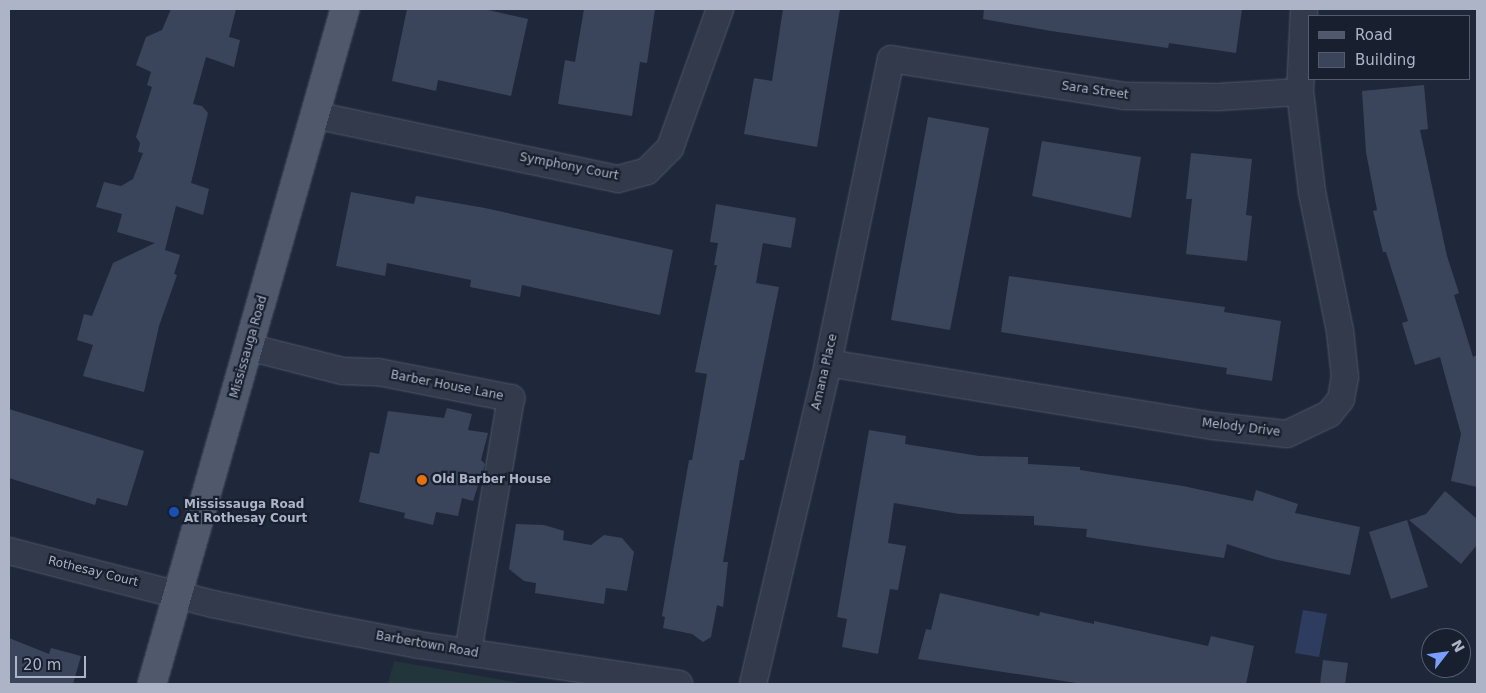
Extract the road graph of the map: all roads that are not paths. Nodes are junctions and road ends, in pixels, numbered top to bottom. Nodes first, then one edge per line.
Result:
1 (345, 9) edge
2 (720, 9) edge
3 (1304, 9) edge
4 (891, 59) joint
5 (1300, 92) junction
6 (314, 115) junction
7 (248, 347) junction
8 (828, 363) junction
9 (9, 551) edge
10 (177, 593) junction
11 (468, 652) junction
12 (152, 684) edge
13 (680, 684) edge
14 (753, 684) edge

1 - 6 main road, Mississauga Road
2 - 6 street, Symphony Court
3 - 5 street, Melody Drive
4 - 5 street, Sara Street
4 - 8 street, Amana Place
5 - 8 street, Melody Drive
6 - 7 main road, Mississauga Road
7 - 10 main road, Mississauga Road
7 - 11 street, Barber House Lane
8 - 14 street, Amana Place
9 - 10 street, Rothesay Court
10 - 11 street, Barbertown Road
10 - 12 main road, Mississauga Road
11 - 13 street, Barbertown Road

